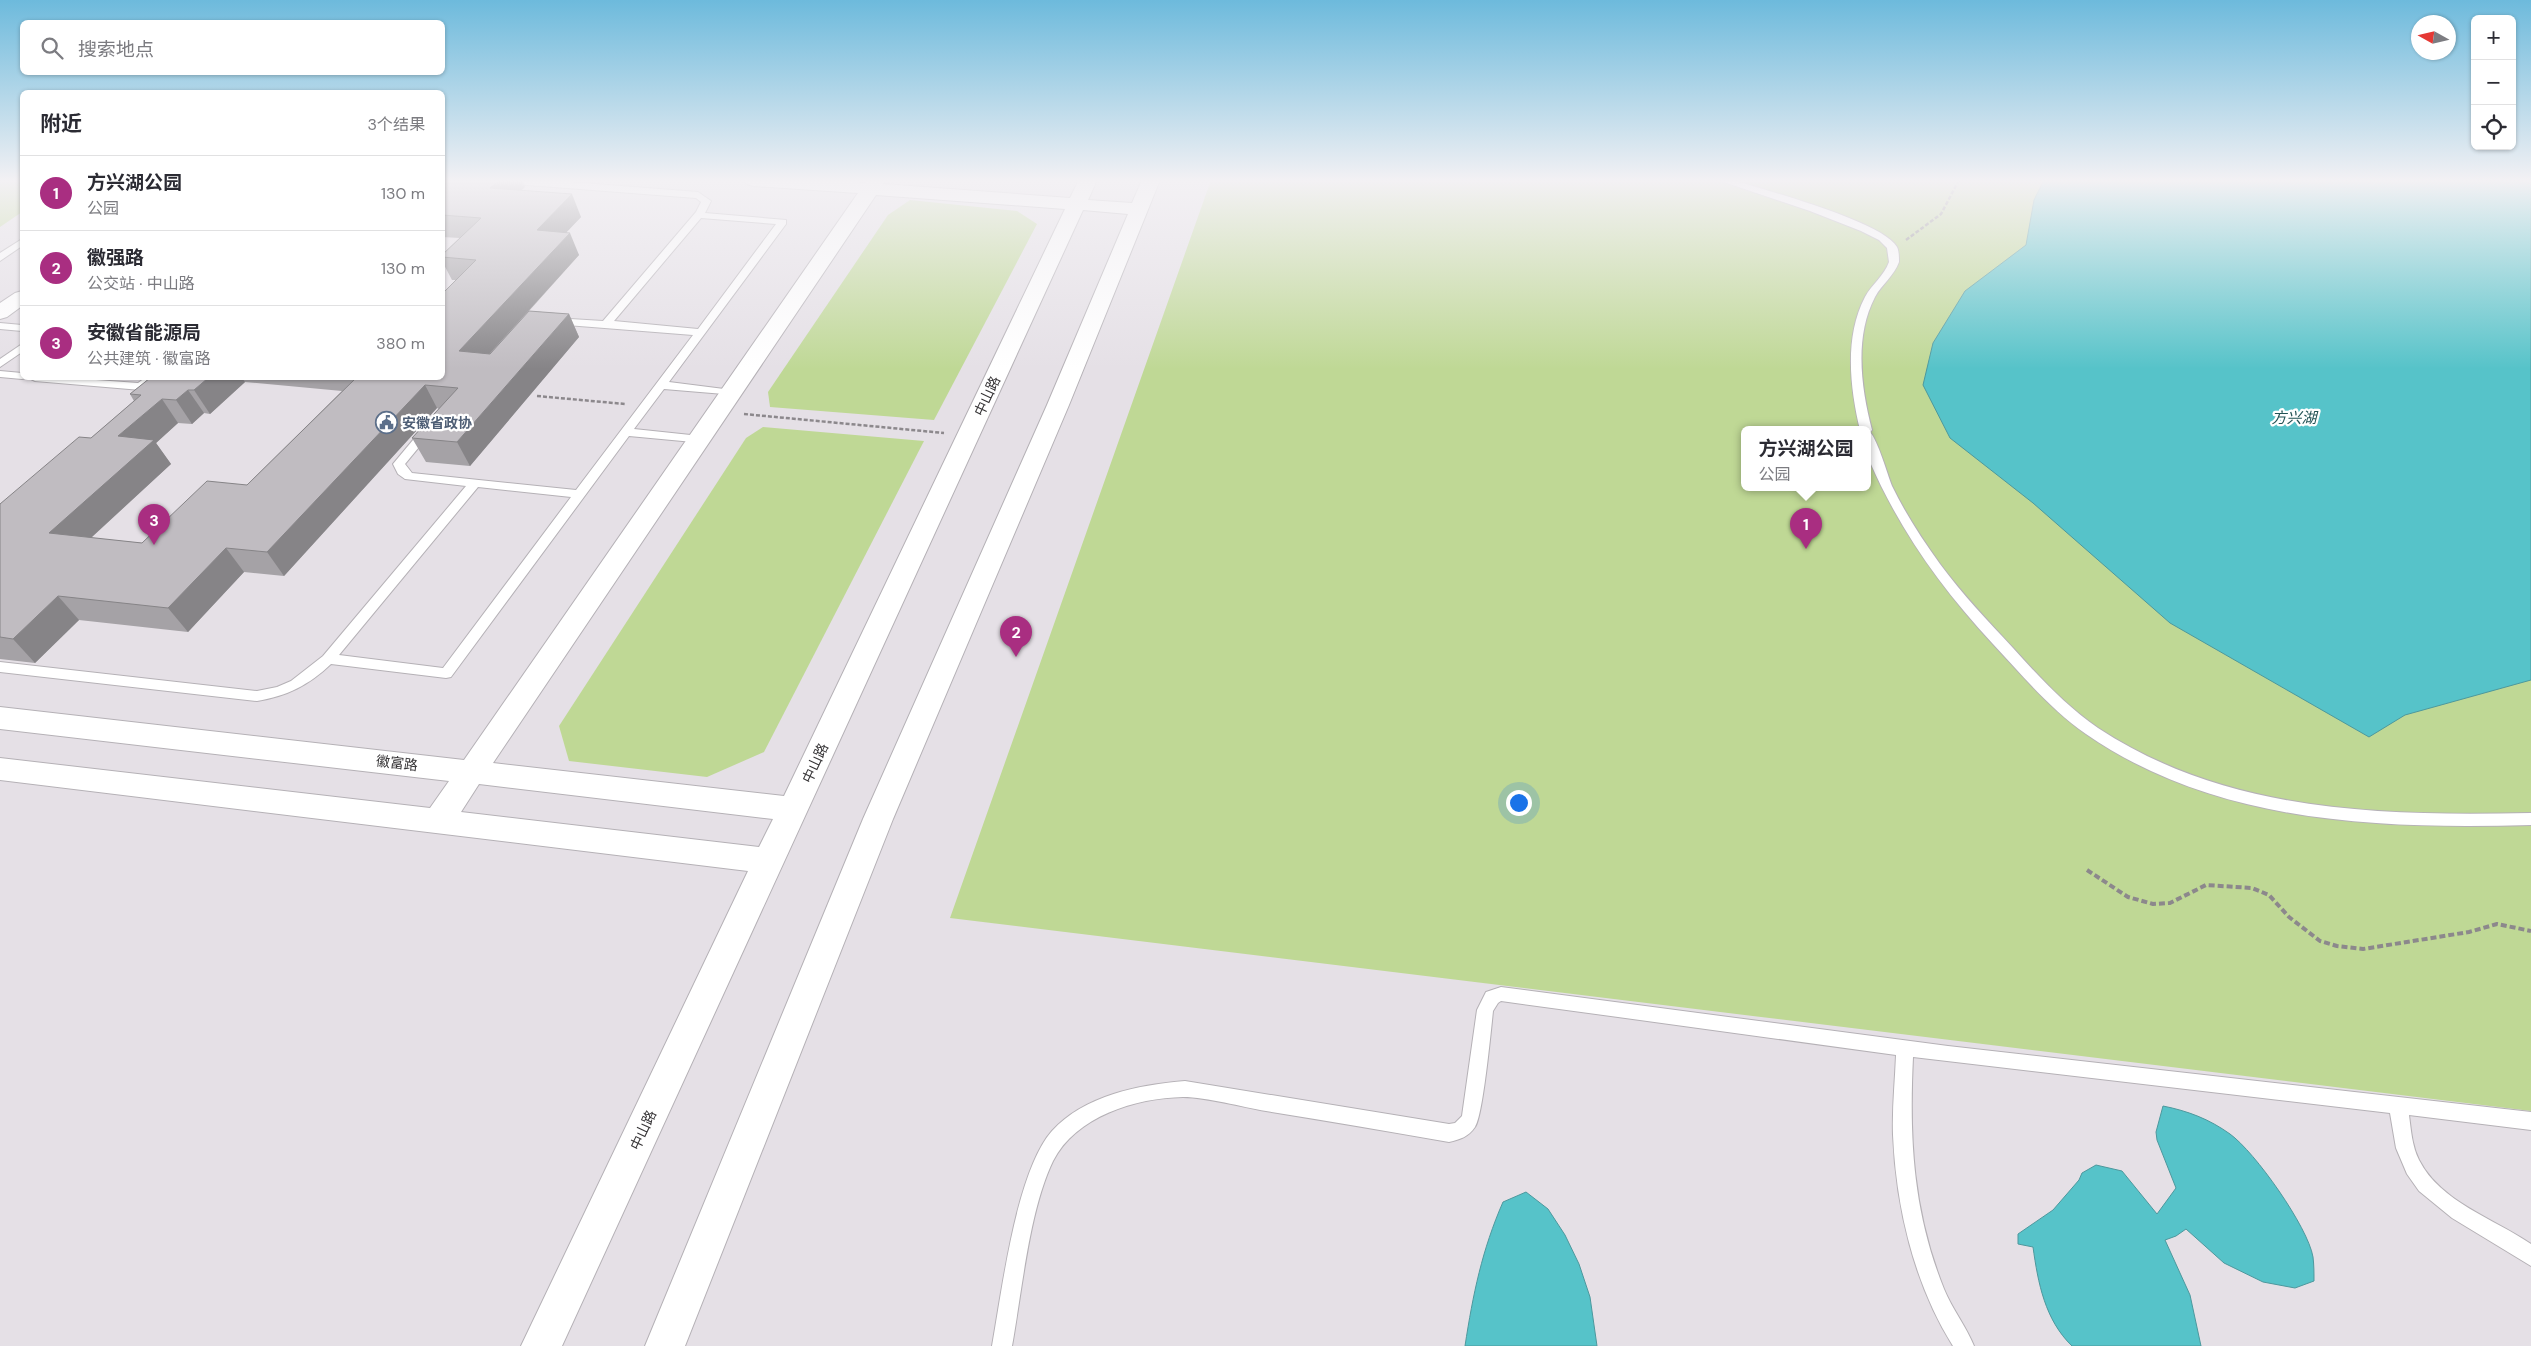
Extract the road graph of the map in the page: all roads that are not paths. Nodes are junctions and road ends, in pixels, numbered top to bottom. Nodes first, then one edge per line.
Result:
1 (20, 243) edge
2 (675, 243) edge
3 (767, 243) edge
4 (837, 243) edge
5 (1059, 243) edge
6 (1126, 243) edge
7 (1887, 243) edge
8 (0, 258) edge
9 (20, 282) edge
10 (0, 297) edge
11 (20, 298) edge
12 (0, 313) edge
13 (542, 321) edge
14 (606, 324) junction
15 (0, 326) edge
16 (20, 328) edge
17 (701, 332) junction
18 (20, 349) edge
19 (0, 364) edge
20 (0, 374) edge
21 (20, 376) edge
22 (59, 380) edge
23 (149, 380) edge
24 (662, 385) junction
25 (725, 402) junction
26 (435, 422) edge
27 (1865, 426) edge
28 (626, 432) junction
29 (700, 440) junction
30 (1871, 450) edge
31 (475, 483) junction
32 (580, 494) junction
33 (328, 659) junction
34 (0, 667) edge
35 (0, 718) edge
36 (0, 768) edge
37 (472, 772) junction
38 (793, 809) junction
39 (2531, 819) edge
40 (438, 821) junction
41 (769, 861) junction
42 (1905, 1048) junction
43 (2398, 1106) junction
44 (2531, 1122) edge
45 (2531, 1256) edge
46 (541, 1346) edge
47 (665, 1346) edge
48 (1002, 1346) edge
49 (1964, 1346) edge

1 - 8 lane
2 - 14 lane
3 - 17 lane
4 - 25 street
5 - 38 street, 中山路
6 - 47 street
7 - 27 lane
9 - 10 street
11 - 12 street
13 - 14 lane
14 - 17 lane
15 - 16 lane
17 - 24 lane
18 - 19 lane
20 - 21 lane
22 - 23 lane
24 - 25 lane
24 - 28 lane
25 - 29 street
26 - 31 lane
28 - 29 lane
28 - 32 lane
29 - 37 street
30 - 39 lane
31 - 32 lane
31 - 33 lane
32 - 33 lane
33 - 34 lane
35 - 37 street, 徽富路
36 - 40 street
37 - 38 street, 徽富路
37 - 40 street
38 - 41 street, 中山路
40 - 41 street
41 - 46 street, 中山路
42 - 43 lane
42 - 48 lane
42 - 49 lane
43 - 44 lane
43 - 45 lane

